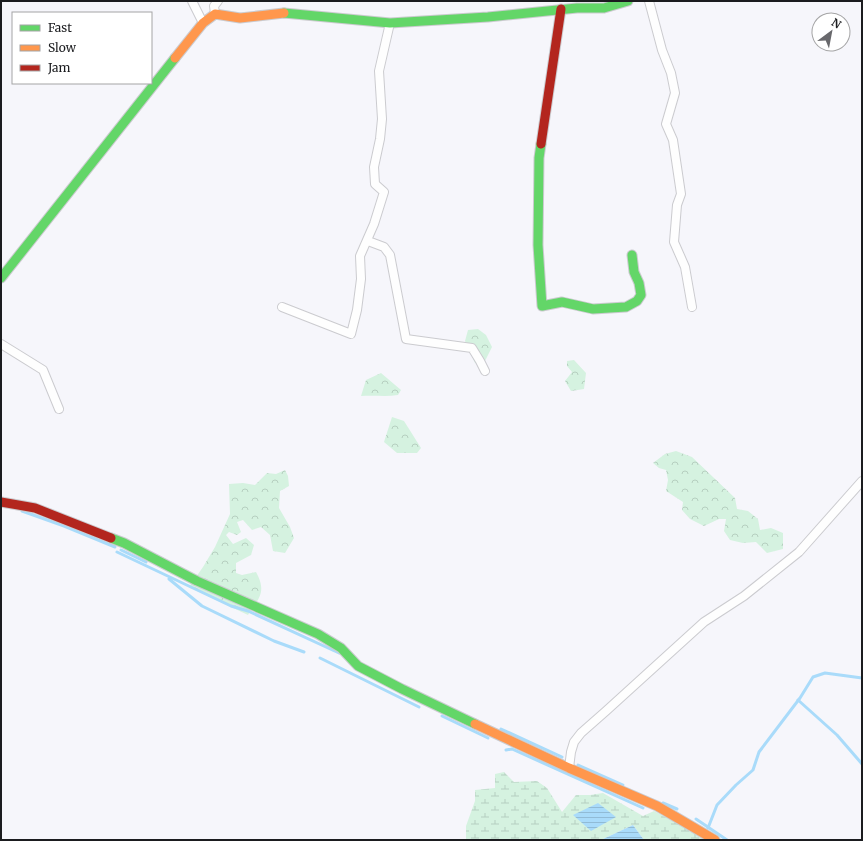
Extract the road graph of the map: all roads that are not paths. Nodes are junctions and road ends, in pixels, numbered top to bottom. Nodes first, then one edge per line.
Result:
1 (192, 1) edge
2 (218, 1) edge
3 (628, 1) edge
4 (649, 1) edge
5 (562, 9) junction
6 (215, 14) junction
7 (203, 23) junction
8 (390, 23) junction
9 (368, 241) junction
10 (632, 255) dead end
11 (1, 278) edge
12 (282, 307) dead end
13 (692, 307) dead end
14 (1, 344) edge
15 (485, 371) dead end
16 (59, 409) dead end
17 (862, 481) edge
18 (1, 502) edge
19 (569, 768) junction
20 (715, 840) edge

1 - 7 street
2 - 6 street
3 - 5 street
4 - 13 street
5 - 8 street
5 - 10 street
6 - 7 street
6 - 8 street
7 - 11 street
8 - 9 street
9 - 12 street
9 - 15 street
14 - 16 street
17 - 19 street
18 - 19 street
19 - 20 street

